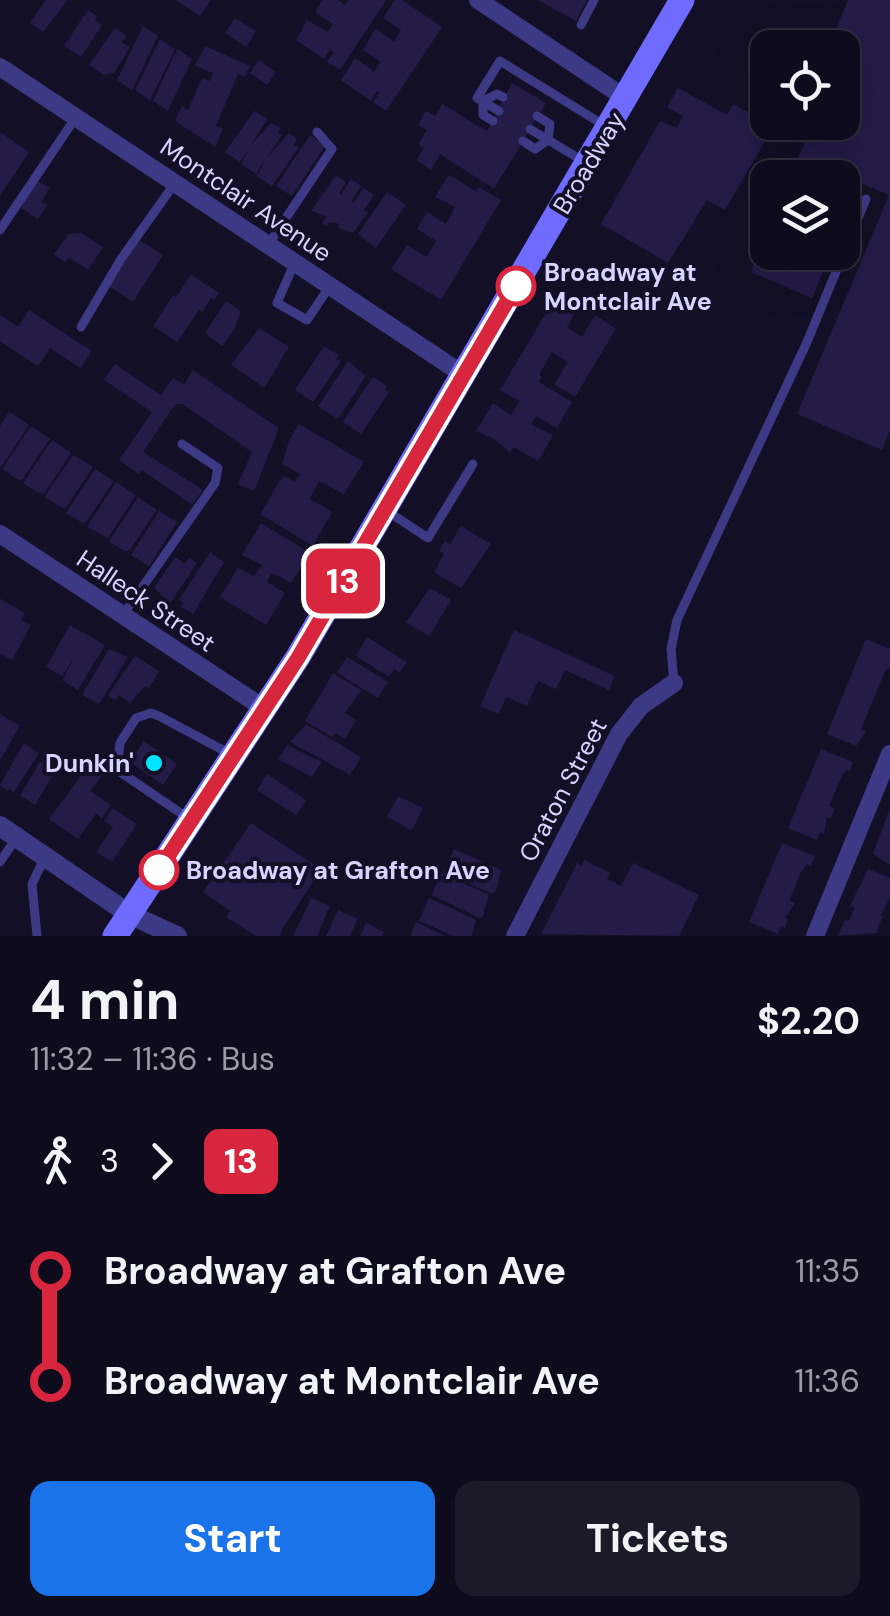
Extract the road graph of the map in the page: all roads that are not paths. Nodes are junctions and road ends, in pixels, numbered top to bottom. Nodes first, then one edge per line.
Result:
1 (478, 0) edge
2 (594, 0) edge
3 (682, 0) edge
4 (581, 25) dead end
5 (2, 73) edge
6 (503, 96) dead end
7 (627, 98) junction
8 (483, 101) junction
9 (496, 116) dead end
10 (536, 116) dead end
11 (76, 117) junction
12 (610, 128) junction
13 (530, 129) dead end
14 (317, 132) dead end
15 (548, 140) junction
16 (524, 141) dead end
17 (588, 164) junction
18 (175, 182) junction
19 (866, 199) dead end
20 (0, 230) edge
21 (268, 245) junction
22 (295, 262) junction
23 (330, 286) junction
24 (81, 327) dead end
25 (464, 375) junction
26 (182, 444) dead end
27 (472, 464) dead end
28 (385, 510) junction
29 (0, 534) edge
30 (123, 615) junction
31 (674, 683) joint
32 (265, 710) junction
33 (890, 754) edge
34 (234, 756) junction
35 (192, 820) junction
36 (8, 832) edge
37 (45, 857) junction
38 (0, 862) edge
39 (130, 914) junction
40 (37, 936) edge
41 (115, 936) edge
42 (177, 936) edge
43 (515, 936) edge
44 (815, 936) edge

1 - 7 street
2 - 4 lane
3 - 7 main road, Broadway
5 - 11 street, Montclair Avenue
6 - 8 lane
7 - 12 main road, Broadway
8 - 9 lane
8 - 12 lane
10 - 15 lane
11 - 18 street, Montclair Avenue
11 - 20 lane
12 - 17 main road, Broadway
13 - 15 lane
14 - 21 lane
15 - 16 lane
15 - 17 lane
17 - 25 main road, Broadway
18 - 21 street, Montclair Avenue
18 - 24 lane
19 - 31 lane
21 - 22 street, Montclair Avenue
22 - 23 street, Montclair Avenue
22 - 23 lane
23 - 25 street, Montclair Avenue
25 - 28 main road, Broadway
26 - 30 lane
27 - 28 lane
28 - 32 main road, Broadway
29 - 30 street, Halleck Street
30 - 32 street, Halleck Street
31 - 43 street, Oraton Street
32 - 34 main road, Broadway
33 - 44 street
34 - 35 main road, Broadway
34 - 35 lane
35 - 39 main road, Broadway
36 - 37 street
36 - 38 lane
37 - 39 street
37 - 40 lane
39 - 41 main road, Broadway
39 - 42 street

